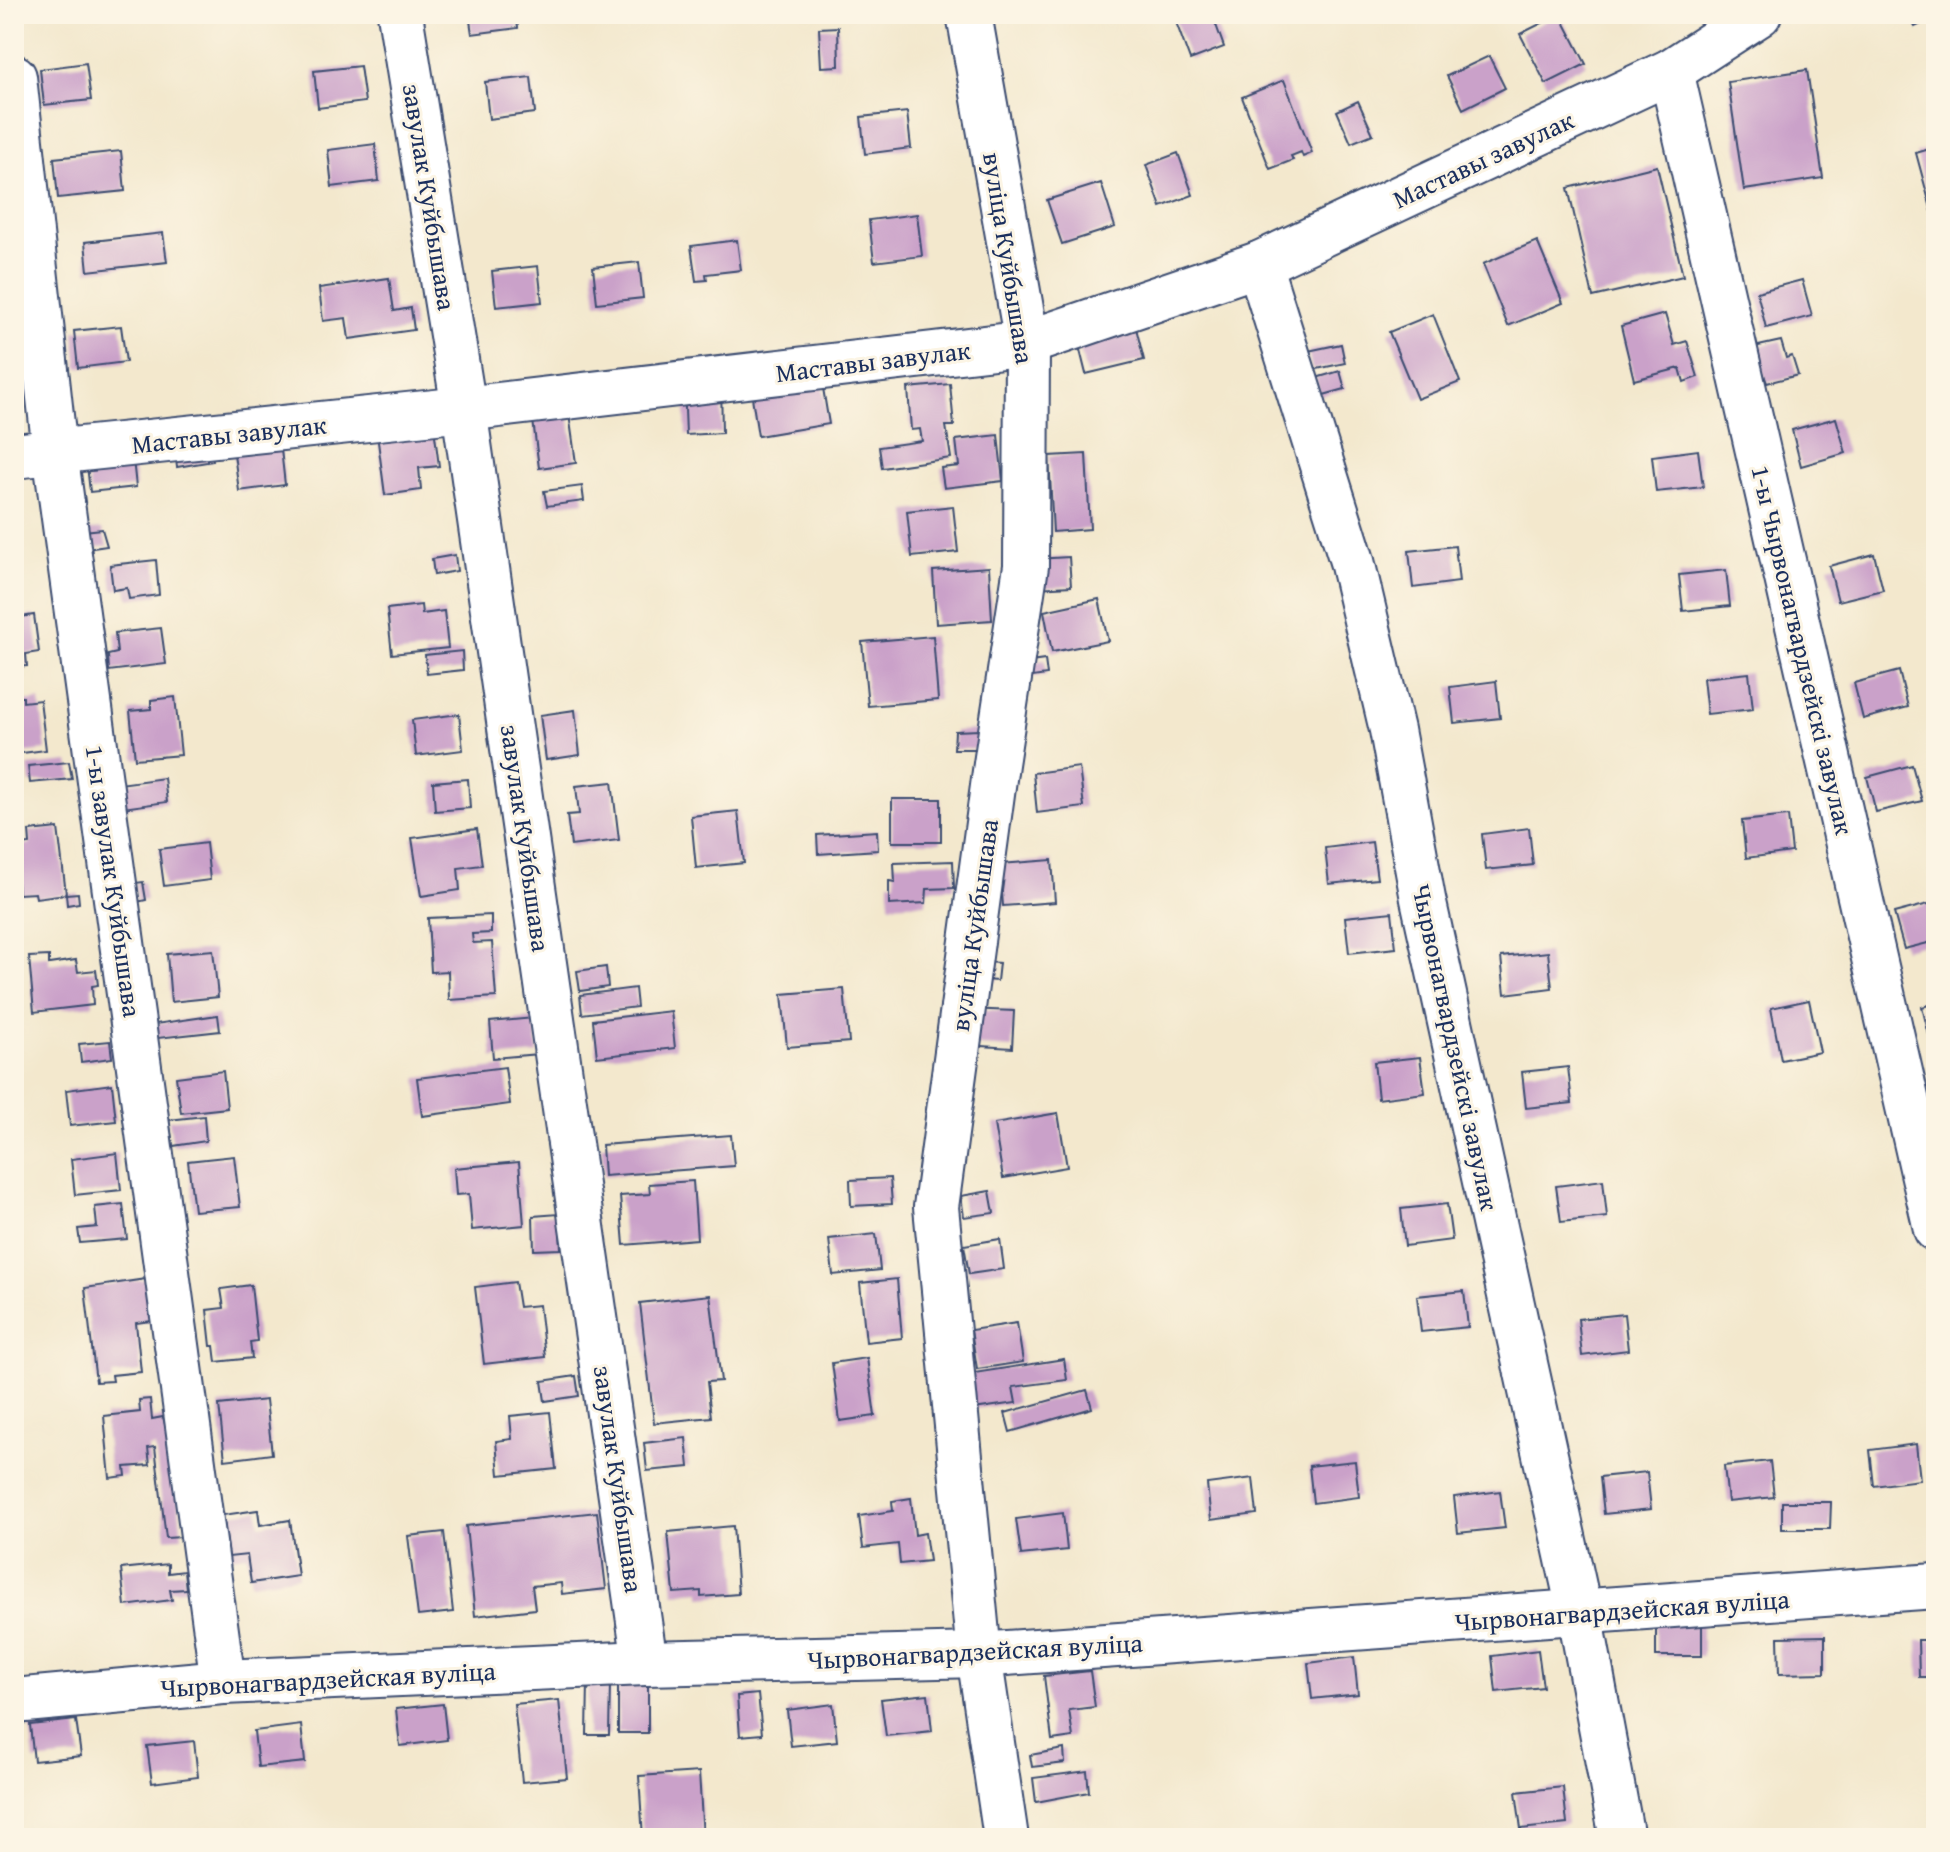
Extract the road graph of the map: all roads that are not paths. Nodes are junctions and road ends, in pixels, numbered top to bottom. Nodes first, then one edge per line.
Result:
1 (400, 14) edge
2 (969, 14) edge
3 (1759, 14) edge
4 (1671, 71) junction
5 (14, 77) edge
6 (1259, 264) junction
7 (1027, 343) junction
8 (464, 409) junction
9 (34, 454) edge
10 (1936, 1229) edge
11 (1936, 1586) edge
12 (1580, 1614) junction
13 (979, 1655) junction
14 (645, 1663) junction
15 (223, 1682) junction
16 (14, 1701) edge
17 (1006, 1838) edge
18 (1622, 1838) edge

1 - 8 street, завулак Куйбышава
2 - 7 street, вуліца Куйбышава
3 - 4 street, Маставы завулак
4 - 6 street, Маставы завулак
4 - 10 street, 1-ы Чырвонагвардзейскі завулак
5 - 9 street, 1-ы завулак Куйбышава
6 - 7 street, Маставы завулак
6 - 12 street, Чырвонагвардзейскі завулак
7 - 8 street, Маставы завулак
7 - 13 street, вуліца Куйбышава
8 - 9 street, Маставы завулак
8 - 14 street, завулак Куйбышава
9 - 15 street, 1-ы завулак Куйбышава
11 - 12 street, Чырвонагвардзейская вуліца
12 - 13 street, Чырвонагвардзейская вуліца
12 - 18 street, Чырвонагвардзейскі завулак
13 - 14 street, Чырвонагвардзейская вуліца
13 - 17 street, вуліца Куйбышава
14 - 15 street, Чырвонагвардзейская вуліца
15 - 16 street, Чырвонагвардзейская вуліца

